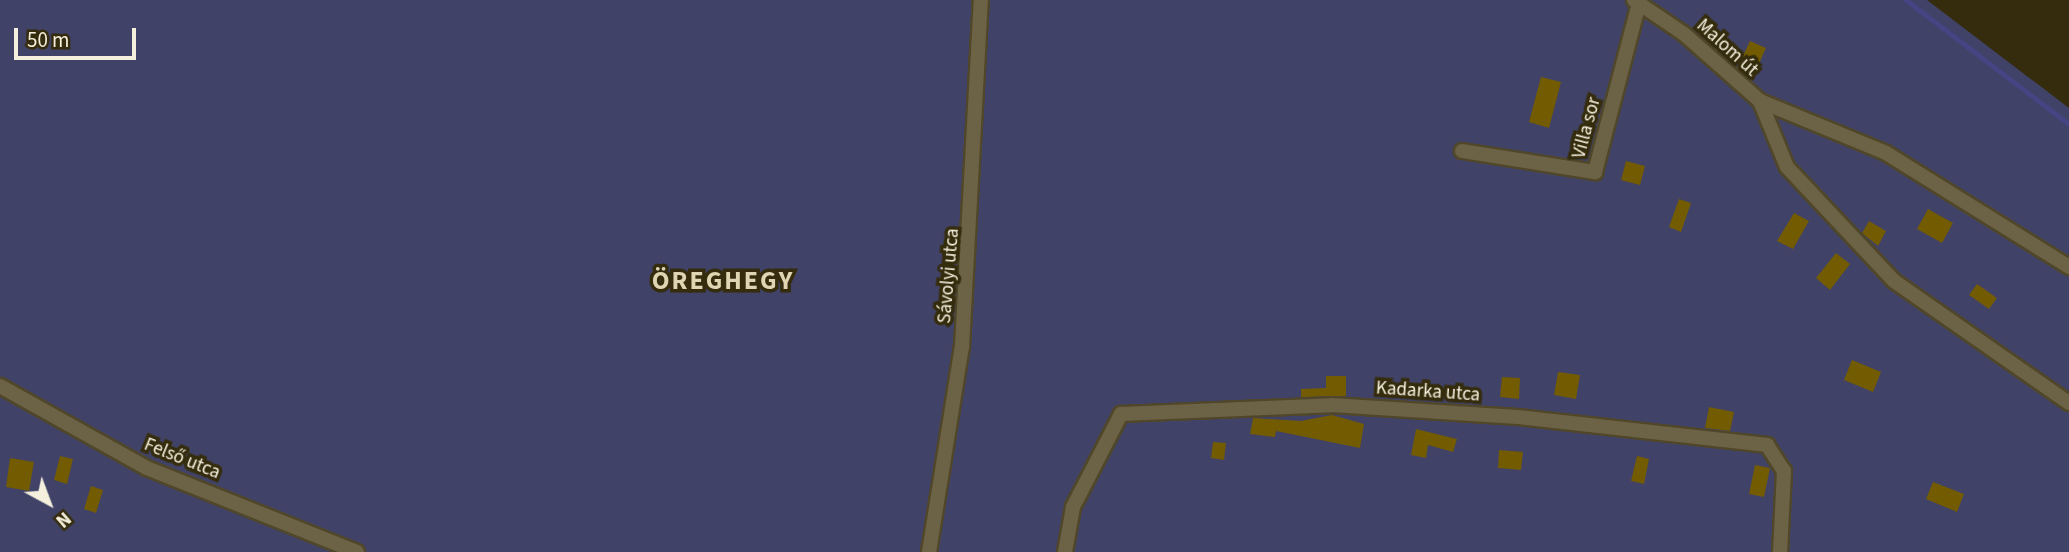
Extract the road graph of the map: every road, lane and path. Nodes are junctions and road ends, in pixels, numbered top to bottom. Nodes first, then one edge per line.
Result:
1 (981, 0) edge
2 (1637, 2) edge
3 (1760, 101) junction
4 (1462, 151) dead end
5 (2069, 267) edge
6 (0, 386) edge
7 (2069, 403) edge
8 (357, 552) edge
9 (929, 552) edge
10 (1065, 552) edge
11 (1780, 552) edge

1 - 9 street, Sávolyi utca
2 - 3 street, Malom út
2 - 4 street, Villa sor
3 - 5 street
3 - 7 street
6 - 8 street, Felső utca
10 - 11 street, Kadarka utca

